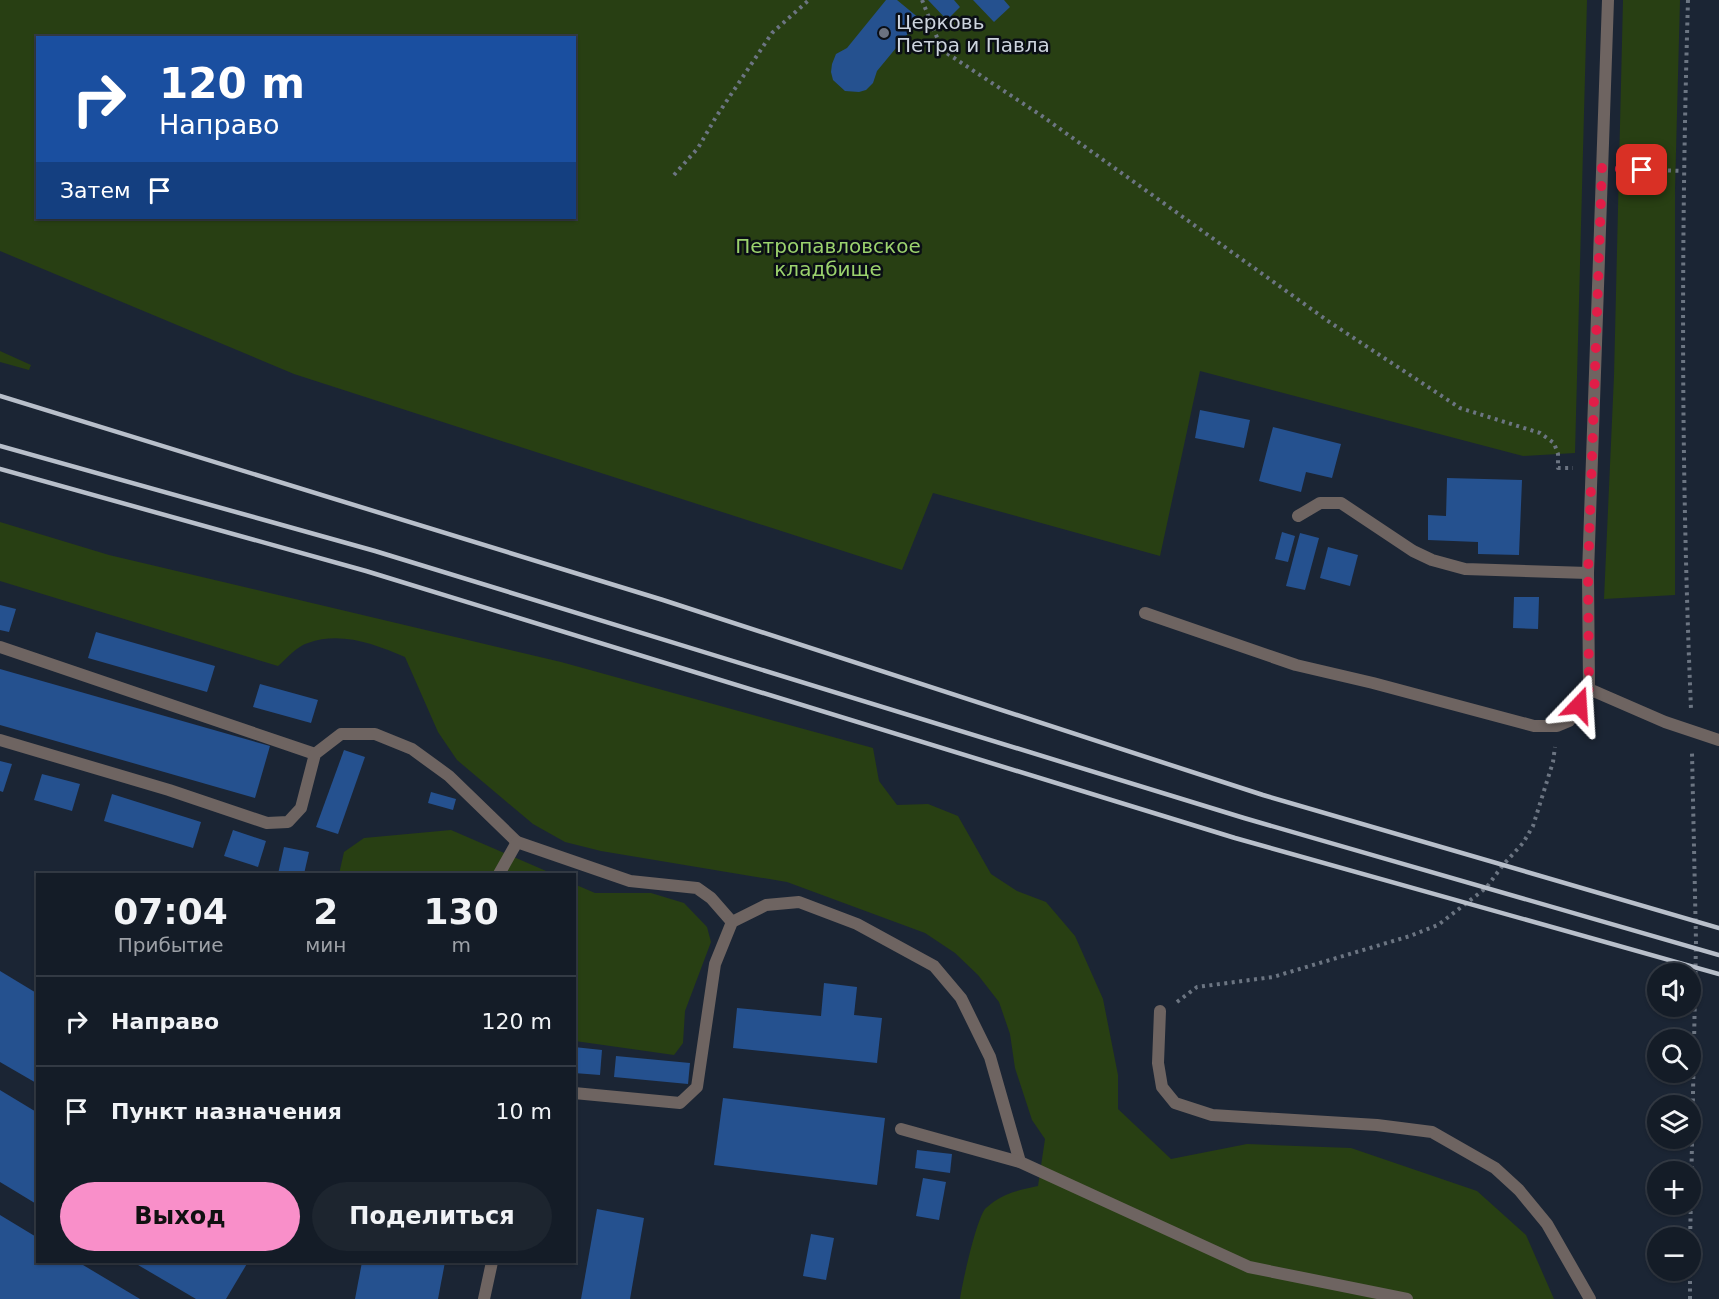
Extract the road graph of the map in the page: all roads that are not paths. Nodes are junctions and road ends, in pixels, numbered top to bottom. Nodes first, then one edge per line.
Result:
1 (1608, 0) edge
2 (1298, 516) dead end
3 (1588, 573) junction
4 (1145, 613) dead end
5 (0, 646) edge
6 (1589, 689) junction
7 (0, 740) edge
8 (1719, 740) edge
9 (315, 754) junction
10 (517, 842) junction
11 (500, 873) edge
12 (732, 922) junction
13 (1160, 1011) road end
14 (576, 1093) edge
15 (901, 1129) dead end
16 (1020, 1162) junction
17 (492, 1263) edge
18 (484, 1299) edge
19 (1407, 1299) edge
20 (1590, 1299) edge

1 - 3 lane
2 - 3 lane
3 - 6 lane
4 - 6 lane
5 - 9 lane
6 - 8 lane
7 - 9 lane
9 - 10 lane
10 - 11 lane
10 - 12 lane
12 - 14 lane
12 - 16 lane
13 - 20 lane
15 - 16 lane
16 - 19 lane
17 - 18 lane

